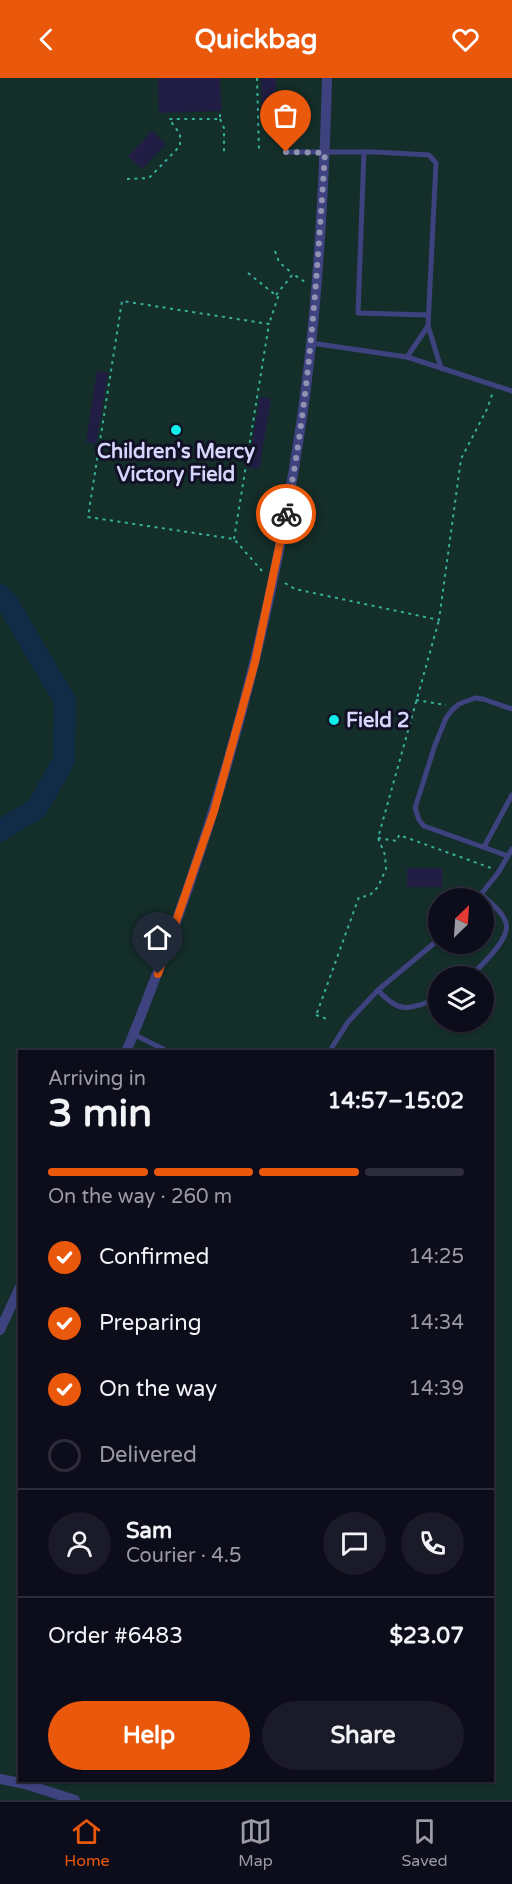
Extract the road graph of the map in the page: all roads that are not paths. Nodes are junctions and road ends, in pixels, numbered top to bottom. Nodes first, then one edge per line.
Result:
1 (327, 78) edge
2 (286, 152) dead end
3 (363, 152) junction
4 (325, 153) junction
5 (428, 315) junction
6 (428, 326) junction
7 (310, 343) junction
8 (407, 357) junction
9 (441, 368) junction
10 (512, 391) edge
11 (512, 709) edge
12 (512, 795) edge
13 (484, 847) junction
14 (512, 849) edge
15 (508, 856) junction
16 (486, 888) edge
17 (494, 906) edge
18 (428, 948) edge
19 (494, 949) edge
20 (490, 954) edge
21 (479, 966) edge
22 (378, 990) junction
23 (428, 1002) edge
24 (133, 1034) junction
25 (127, 1050) edge
26 (165, 1050) edge
27 (330, 1050) edge
28 (18, 1291) edge
29 (0, 1330) edge
30 (0, 1779) edge
31 (75, 1800) edge

1 - 4 street
2 - 4 lane
3 - 4 lane
3 - 5 lane
3 - 5 lane
4 - 7 street
5 - 6 lane
6 - 8 lane
6 - 9 lane
7 - 8 lane
7 - 24 street
8 - 9 lane
9 - 10 lane
11 - 13 lane
12 - 13 lane
13 - 15 lane
14 - 15 lane
15 - 16 lane
17 - 19 lane
18 - 22 lane
20 - 21 lane
22 - 23 lane
22 - 27 lane
24 - 25 street
24 - 26 lane
28 - 29 street
30 - 31 street

